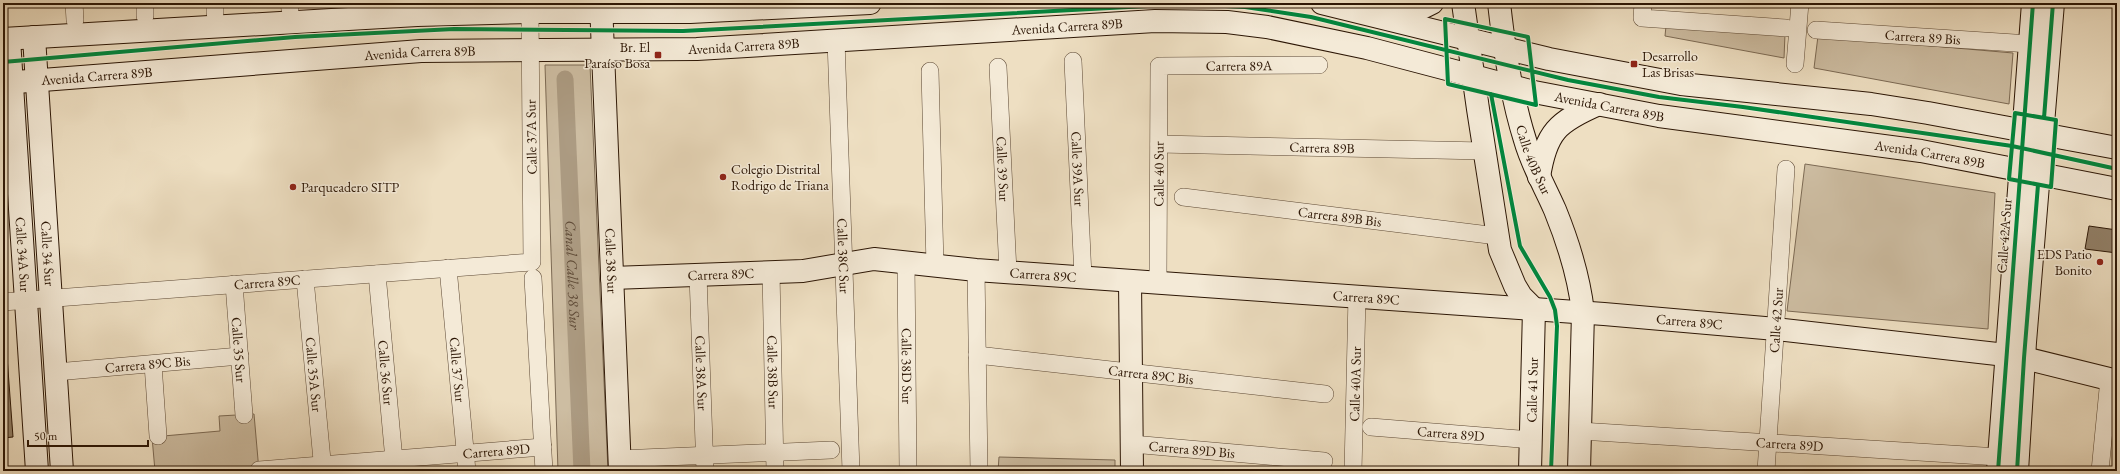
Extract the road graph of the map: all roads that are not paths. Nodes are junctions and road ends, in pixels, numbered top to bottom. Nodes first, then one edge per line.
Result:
1 (870, 3) edge
2 (1322, 3) edge
3 (1432, 3) edge
4 (1463, 3) edge
5 (1499, 3) edge
6 (1800, 3) edge
7 (2033, 3) edge
8 (2053, 3) edge
9 (840, 4) edge
10 (538, 7) edge
11 (592, 8) edge
12 (1643, 11) edge
13 (1381, 17) junction
14 (1786, 28) dead end
15 (1816, 30) dead end
16 (34, 37) junction
17 (6, 39) edge
18 (1468, 39) junction
19 (836, 40) junction
20 (2030, 44) junction
21 (1506, 48) junction
22 (530, 50) junction
23 (604, 51) junction
24 (1073, 61) dead end
25 (1795, 64) dead end
26 (1319, 65) dead end
27 (1159, 66) joint
28 (998, 67) dead end
29 (930, 71) dead end
30 (1473, 76) junction
31 (37, 80) junction
32 (7, 82) edge
33 (1513, 86) junction
34 (1599, 104) junction
35 (2033, 132) junction
36 (1159, 144) junction
37 (2117, 148) edge
38 (1484, 151) junction
39 (1786, 169) dead end
40 (2030, 171) junction
41 (1539, 178) junction
42 (2117, 189) edge
43 (1182, 197) dead end
44 (1497, 236) junction
45 (906, 262) junction
46 (844, 264) junction
47 (935, 265) junction
48 (448, 268) junction
49 (533, 270) junction
50 (976, 270) junction
51 (771, 272) junction
52 (1008, 272) junction
53 (377, 274) junction
54 (698, 275) junction
55 (1082, 277) junction
56 (612, 278) junction
57 (305, 279) junction
58 (1130, 281) junction
59 (1158, 282) junction
60 (234, 284) junction
61 (1357, 296) junction
62 (51, 298) junction
63 (26, 300) junction
64 (3, 302) edge
65 (1534, 309) junction
66 (1583, 312) junction
67 (1776, 329) junction
68 (977, 355) junction
69 (240, 356) junction
70 (2015, 356) junction
71 (153, 364) junction
72 (56, 372) junction
73 (1131, 372) junction
74 (2113, 380) edge
75 (1325, 394) dead end
76 (244, 415) dead end
77 (1371, 427) dead end
78 (1580, 431) junction
79 (158, 436) dead end
80 (1531, 440) junction
81 (1768, 443) junction
82 (1132, 444) junction
83 (543, 447) junction
84 (830, 450) dead end
85 (774, 452) junction
86 (465, 453) junction
87 (1324, 461) dead end
88 (704, 463) edge
89 (1999, 464) edge
90 (394, 465) edge
91 (619, 465) edge
92 (323, 468) edge
93 (259, 470) dead end
94 (37, 471) edge
95 (62, 471) edge
96 (467, 471) edge
97 (544, 471) edge
98 (775, 471) edge
99 (851, 471) edge
100 (908, 471) edge
101 (979, 471) edge
102 (1132, 471) edge
103 (1353, 471) edge
104 (1530, 471) edge
105 (1579, 471) edge
106 (1766, 471) edge
107 (2017, 471) edge
108 (2100, 471) edge

1 - 9 street
2 - 13 street
3 - 13 street
4 - 18 street
5 - 21 street, Calle 40B Sur
6 - 25 street
7 - 20 street, Calle 42A Sur
8 - 35 street, Calle 42A Sur
9 - 11 street
10 - 11 street
10 - 16 street
10 - 22 street, Calle 37A Sur
11 - 23 street, Calle 38 Sur
12 - 14 street
13 - 18 street
15 - 20 street, Carrera 89 Bis
16 - 17 street
16 - 31 street, Calle 34 Sur
17 - 32 street, Calle 34A Sur
18 - 21 street
18 - 30 street
19 - 23 street, Avenida Carrera 89B
19 - 30 street, Avenida Carrera 89B
19 - 46 street, Calle 38C Sur
20 - 35 street, Calle 42A Sur
21 - 33 street, Calle 40B Sur
21 - 35 street
22 - 23 street, Avenida Carrera 89B
22 - 31 street, Avenida Carrera 89B
22 - 49 street, Calle 37A Sur
23 - 56 street, Calle 38 Sur
24 - 55 street, Calle 39A Sur
26 - 27 street, Carrera 89A
27 - 36 street, Calle 40 Sur
28 - 52 street, Calle 39 Sur
29 - 47 street
30 - 33 street, Avenida Carrera 89B
30 - 38 street
31 - 32 street, Avenida Carrera 89B
31 - 62 street, Calle 34 Sur
32 - 63 street, Calle 34A Sur
33 - 34 street, Avenida Carrera 89B
33 - 41 street, Calle 40B Sur
34 - 40 street, Avenida Carrera 89B
34 - 41 street
35 - 37 street
35 - 40 street, Calle 42A Sur
36 - 38 street, Carrera 89B
36 - 59 street, Calle 40 Sur
38 - 44 street
39 - 67 street, Calle 42 Sur
40 - 42 street, Avenida Carrera 89B
40 - 70 street, Calle 42A Sur
41 - 66 street, Calle 40B Sur
43 - 44 street, Carrera 89B Bis
44 - 65 street
45 - 46 street, Carrera 89C
45 - 47 street, Carrera 89C
45 - 100 street, Calle 38D Sur
46 - 51 street, Carrera 89C
46 - 99 street, Calle 38C Sur
47 - 50 street, Carrera 89C
48 - 49 street, Carrera 89C
48 - 53 street, Carrera 89C
48 - 86 street, Calle 37 Sur
49 - 83 street, Calle 37A Sur
50 - 52 street, Carrera 89C
50 - 68 street
51 - 54 street, Carrera 89C
51 - 85 street, Calle 38B Sur
52 - 55 street, Carrera 89C
53 - 57 street, Carrera 89C
53 - 90 street, Calle 36 Sur
54 - 56 street, Carrera 89C
54 - 88 street, Calle 38A Sur
55 - 58 street, Carrera 89C
56 - 91 street, Calle 38 Sur
57 - 60 street, Carrera 89C
57 - 92 street, Calle 35A Sur
58 - 59 street, Carrera 89C
58 - 73 street
59 - 61 street, Carrera 89C
60 - 62 street, Carrera 89C
60 - 69 street, Calle 35 Sur
61 - 65 street, Carrera 89C
61 - 103 street, Calle 40A Sur
62 - 63 street, Carrera 89C
62 - 72 street, Calle 34 Sur
63 - 64 street, Carrera 89C
63 - 94 street, Calle 34A Sur
65 - 66 street, Carrera 89C
65 - 80 street, Calle 41 Sur
66 - 67 street, Carrera 89C
66 - 78 street
67 - 70 street, Carrera 89C
67 - 81 street, Calle 42 Sur
68 - 73 street, Carrera 89C Bis
68 - 101 street
69 - 71 street, Carrera 89C Bis
69 - 76 street, Calle 35 Sur
70 - 74 street, Carrera 89C
70 - 89 street, Calle 42A Sur
70 - 107 street, Calle 42A Sur
71 - 72 street, Carrera 89C Bis
71 - 79 street
72 - 95 street, Calle 34 Sur
73 - 75 street, Carrera 89C Bis
73 - 82 street
74 - 108 street
77 - 80 street, Carrera 89D
78 - 81 street, Carrera 89D
78 - 105 street
80 - 104 street, Calle 41 Sur
81 - 89 street, Carrera 89D
81 - 106 street, Calle 42 Sur
82 - 87 street, Carrera 89D Bis
82 - 102 street
83 - 86 street, Carrera 89D
83 - 97 street, Calle 37A Sur
84 - 85 street
85 - 88 street
85 - 98 street, Calle 38B Sur
86 - 90 street, Carrera 89D
86 - 96 street, Calle 37 Sur
88 - 91 street
90 - 92 street, Carrera 89D
92 - 93 street, Carrera 89D

